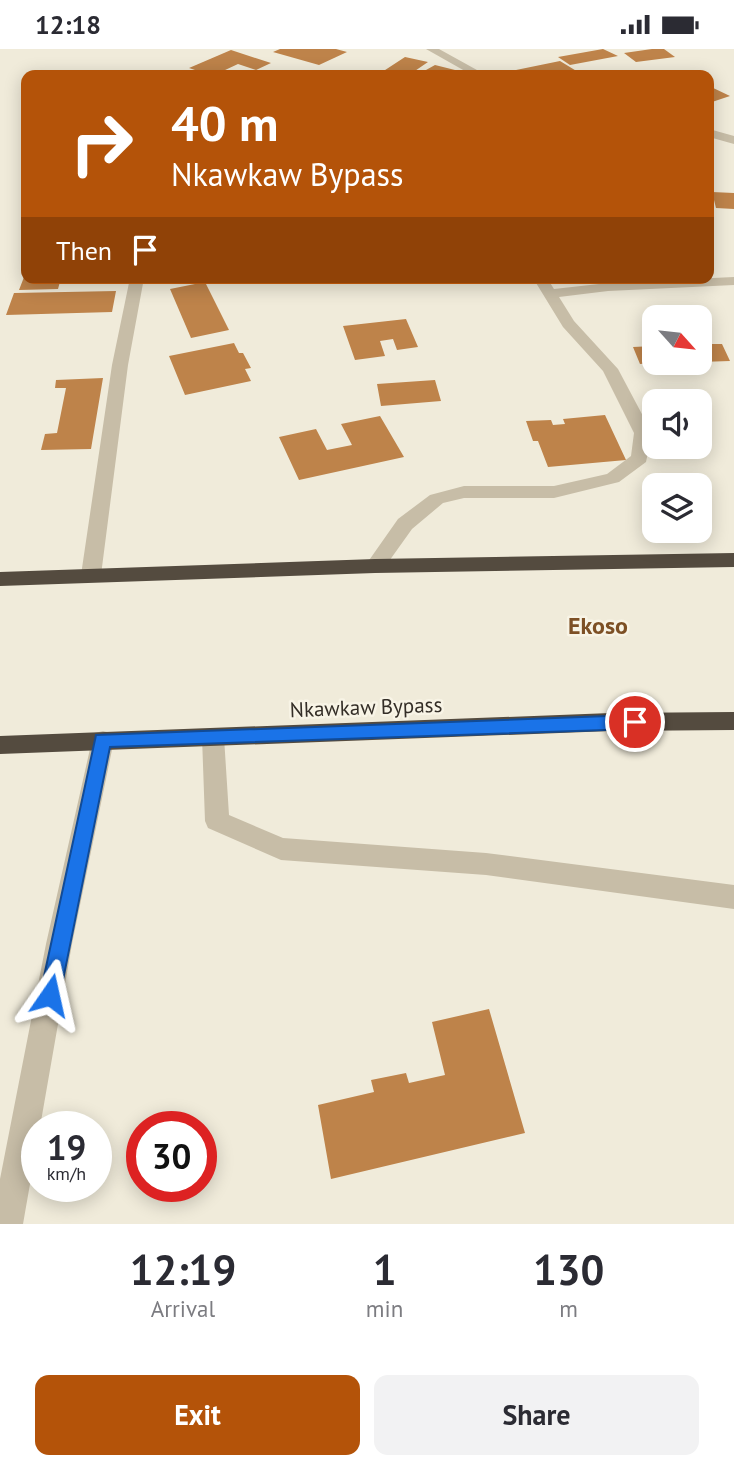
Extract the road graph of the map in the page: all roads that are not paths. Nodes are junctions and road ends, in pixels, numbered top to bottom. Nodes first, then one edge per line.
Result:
1 (431, 49) edge
2 (471, 70) edge
3 (714, 135) edge
4 (734, 140) edge
5 (734, 281) edge
6 (714, 282) edge
7 (136, 284) edge
8 (671, 284) edge
9 (545, 286) edge
10 (734, 560) edge
11 (375, 566) junction
12 (91, 575) junction
13 (0, 579) edge
14 (734, 720) edge
15 (213, 737) junction
16 (103, 740) junction
17 (0, 745) edge
18 (734, 897) edge
19 (7, 1224) edge

1 - 2 street
3 - 4 street
5 - 6 street
7 - 12 street
8 - 9 street
9 - 11 street
10 - 11 highway
11 - 12 highway
12 - 13 highway
14 - 15 highway, Nkawkaw Bypass
15 - 16 highway, Nkawkaw Bypass
15 - 18 street
16 - 17 highway, Nkawkaw Bypass
16 - 19 street

